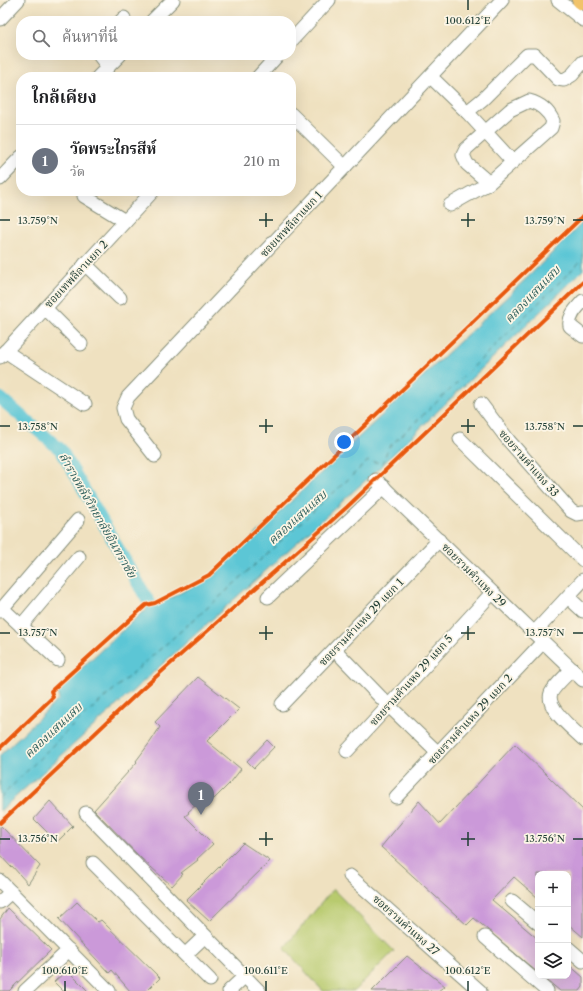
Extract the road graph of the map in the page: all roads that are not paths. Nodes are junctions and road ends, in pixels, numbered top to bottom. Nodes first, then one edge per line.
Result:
1 (18, 0) edge
2 (173, 0) edge
3 (329, 0) edge
4 (502, 0) edge
5 (558, 0) edge
6 (580, 0) edge
7 (583, 2) edge
8 (157, 16) edge
9 (0, 19) edge
10 (583, 20) edge
11 (296, 36) edge
12 (103, 60) edge
13 (115, 60) edge
14 (273, 60) edge
15 (583, 62) edge
16 (108, 67) junction
17 (103, 72) edge
18 (263, 72) edge
19 (431, 77) junction
20 (467, 112) junction
21 (296, 119) edge
22 (484, 131) junction
23 (16, 162) edge
24 (512, 162) junction
25 (345, 167) junction
26 (0, 179) edge
27 (489, 183) junction
28 (84, 196) dead end
29 (148, 196) edge
30 (450, 206) dead end
31 (125, 221) junction
32 (85, 264) junction
33 (120, 298) dead end
34 (583, 301) edge
35 (45, 308) junction
36 (583, 336) edge
37 (81, 344) dead end
38 (2, 353) edge
39 (85, 404) dead end
40 (481, 404) dead end
41 (460, 439) dead end
42 (155, 456) dead end
43 (583, 513) edge
44 (78, 520) dead end
45 (439, 540) junction
46 (79, 557) dead end
47 (583, 560) edge
48 (583, 580) edge
49 (492, 592) junction
50 (268, 597) dead end
51 (568, 597) junction
52 (1, 609) edge
53 (583, 611) edge
54 (21, 626) junction
55 (539, 637) junction
56 (335, 650) junction
57 (58, 660) dead end
58 (572, 669) junction
59 (583, 680) edge
60 (282, 704) dead end
61 (388, 705) junction
62 (583, 739) edge
63 (347, 751) dead end
64 (438, 753) junction
65 (396, 797) dead end
66 (86, 813) dead end
67 (93, 863) dead end
68 (350, 876) dead end
69 (0, 881) edge
70 (11, 892) junction
71 (512, 901) dead end
72 (0, 902) edge
73 (535, 920) edge
74 (205, 936) junction
75 (485, 937) dead end
76 (69, 950) junction
77 (571, 951) edge
78 (186, 954) junction
79 (583, 961) edge
80 (245, 976) junction
81 (210, 980) dead end
82 (25, 991) edge
83 (109, 991) edge
84 (229, 991) edge
85 (259, 991) edge
86 (480, 991) edge
87 (546, 991) edge

1 - 9 street
2 - 8 street
3 - 11 street
4 - 19 street, ซอยเทพลีลาแยก 1
5 - 10 street
6 - 7 main road
12 - 16 street
13 - 16 street
14 - 18 street
15 - 20 street
16 - 17 street
19 - 20 street
19 - 25 street, ซอยเทพลีลาแยก 1
20 - 22 street
21 - 25 street
22 - 24 street
22 - 24 street
22 - 27 street
23 - 26 street
24 - 27 street
25 - 42 street, ซอยเทพลีลาแยก 1
27 - 30 street
28 - 31 street
29 - 31 street, ซอยเทพลีลาแยก 2
31 - 32 street, ซอยเทพลีลาแยก 2
32 - 33 street
32 - 35 street, ซอยเทพลีลาแยก 2
34 - 36 street
35 - 37 street
35 - 38 street, ซอยเทพลีลาแยก 2
38 - 39 street
40 - 43 street, ซอยรามคำแหง 33
41 - 47 street
44 - 52 street
45 - 49 street, ซอยรามคำแหง 29
45 - 50 street, ซอยรามคำแหง 29
45 - 56 street, ซอยรามคำแหง 29 แยก 1
46 - 54 street
48 - 51 street, ซอยรามคำแหง 29 แยก 2
49 - 55 street, ซอยรามคำแหง 29
49 - 61 street, ซอยรามคำแหง 29 แยก 5
51 - 53 street
51 - 55 street, ซอยรามคำแหง 29 แยก 2
52 - 54 street
54 - 57 street
55 - 58 street, ซอยรามคำแหง 29
55 - 64 street, ซอยรามคำแหง 29 แยก 2
56 - 60 street, ซอยรามคำแหง 29 แยก 1
56 - 61 street
58 - 59 street, ซอยรามคำแหง 29
58 - 62 street
61 - 63 street, ซอยรามคำแหง 29 แยก 5
61 - 64 street
64 - 65 street, ซอยรามคำแหง 29 แยก 2
66 - 74 street
67 - 78 street
68 - 86 street, ซอยรามคำแหง 27
69 - 70 street
70 - 72 street
70 - 76 street
71 - 73 street
74 - 78 street
74 - 80 street
75 - 87 street
76 - 82 street
76 - 83 street
77 - 79 street
78 - 81 street
80 - 84 street
80 - 85 street

